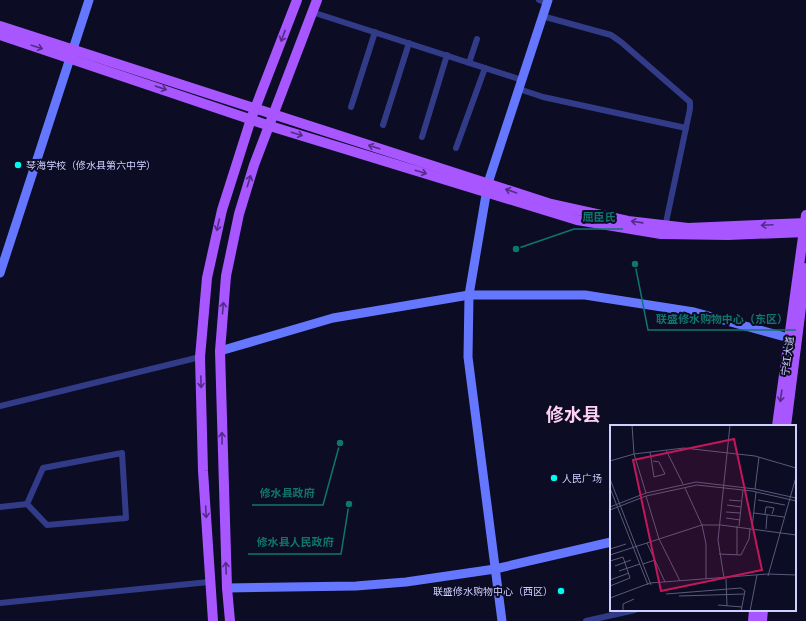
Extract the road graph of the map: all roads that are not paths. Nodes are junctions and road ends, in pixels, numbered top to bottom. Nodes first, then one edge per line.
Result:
1 (89, 0) edge
2 (297, 0) edge
3 (317, 0) edge
4 (545, 1) edge
5 (312, 12) junction
6 (542, 16) junction
7 (0, 26) edge
8 (375, 32) junction
9 (0, 35) edge
10 (477, 39) dead end
11 (409, 43) junction
12 (72, 53) junction
13 (446, 55) junction
14 (469, 63) junction
15 (485, 68) junction
16 (522, 80) junction
17 (519, 89) junction
18 (351, 107) dead end
19 (253, 114) junction
20 (274, 116) junction
21 (383, 125) dead end
22 (270, 126) junction
23 (686, 128) junction
24 (422, 137) dead end
25 (456, 148) dead end
26 (487, 188) junction
27 (805, 225) edge
28 (663, 230) junction
29 (806, 268) edge
30 (0, 273) edge
31 (470, 295) junction
32 (789, 338) junction
33 (220, 351) junction
34 (200, 357) junction
35 (0, 406) edge
36 (777, 425) edge
37 (786, 425) edge
38 (27, 504) junction
39 (0, 507) edge
40 (610, 542) edge
41 (495, 569) junction
42 (209, 582) junction
43 (227, 588) junction
44 (0, 603) edge
45 (632, 611) edge
46 (754, 611) edge
47 (764, 611) edge
48 (613, 618) edge
49 (213, 621) edge
50 (230, 621) edge
51 (502, 621) edge
52 (586, 621) edge
53 (753, 621) edge
54 (762, 621) edge

1 - 12 street
2 -> 19 main road
3 - 5 main road
4 - 6 street
5 - 8 street
5 - 20 main road
6 - 16 street
6 - 23 street
7 - 12 main road
8 - 11 street
8 - 18 street
9 -> 12 main road
10 - 14 street
11 - 13 street
11 - 21 street
12 - 19 main road
12 - 30 street
13 - 14 street
13 - 24 street
14 - 15 street
15 - 16 street
15 - 25 street
16 - 17 street
17 - 23 street
17 - 26 street
19 - 20 main road
19 - 22 main road
19 -> 34 main road
20 - 22 main road
26 -> 20 main road
22 -> 26 main road
33 -> 22 main road
23 - 28 street
26 - 28 main road
26 - 31 street
27 - 28 main road
27 - 32 main road, 宁红大道
29 - 37 main road, 宁红大道
31 - 32 street
31 - 33 street
31 - 41 street
32 -> 36 main road, 宁红大道
43 -> 33 main road
34 - 35 street
34 -> 42 main road
38 - 38 street
38 - 39 street
40 - 41 street
41 - 43 street
41 - 51 street
42 - 44 street
42 - 49 main road
43 - 50 main road
45 - 48 street
46 - 53 main road
47 - 54 main road
48 - 52 street

